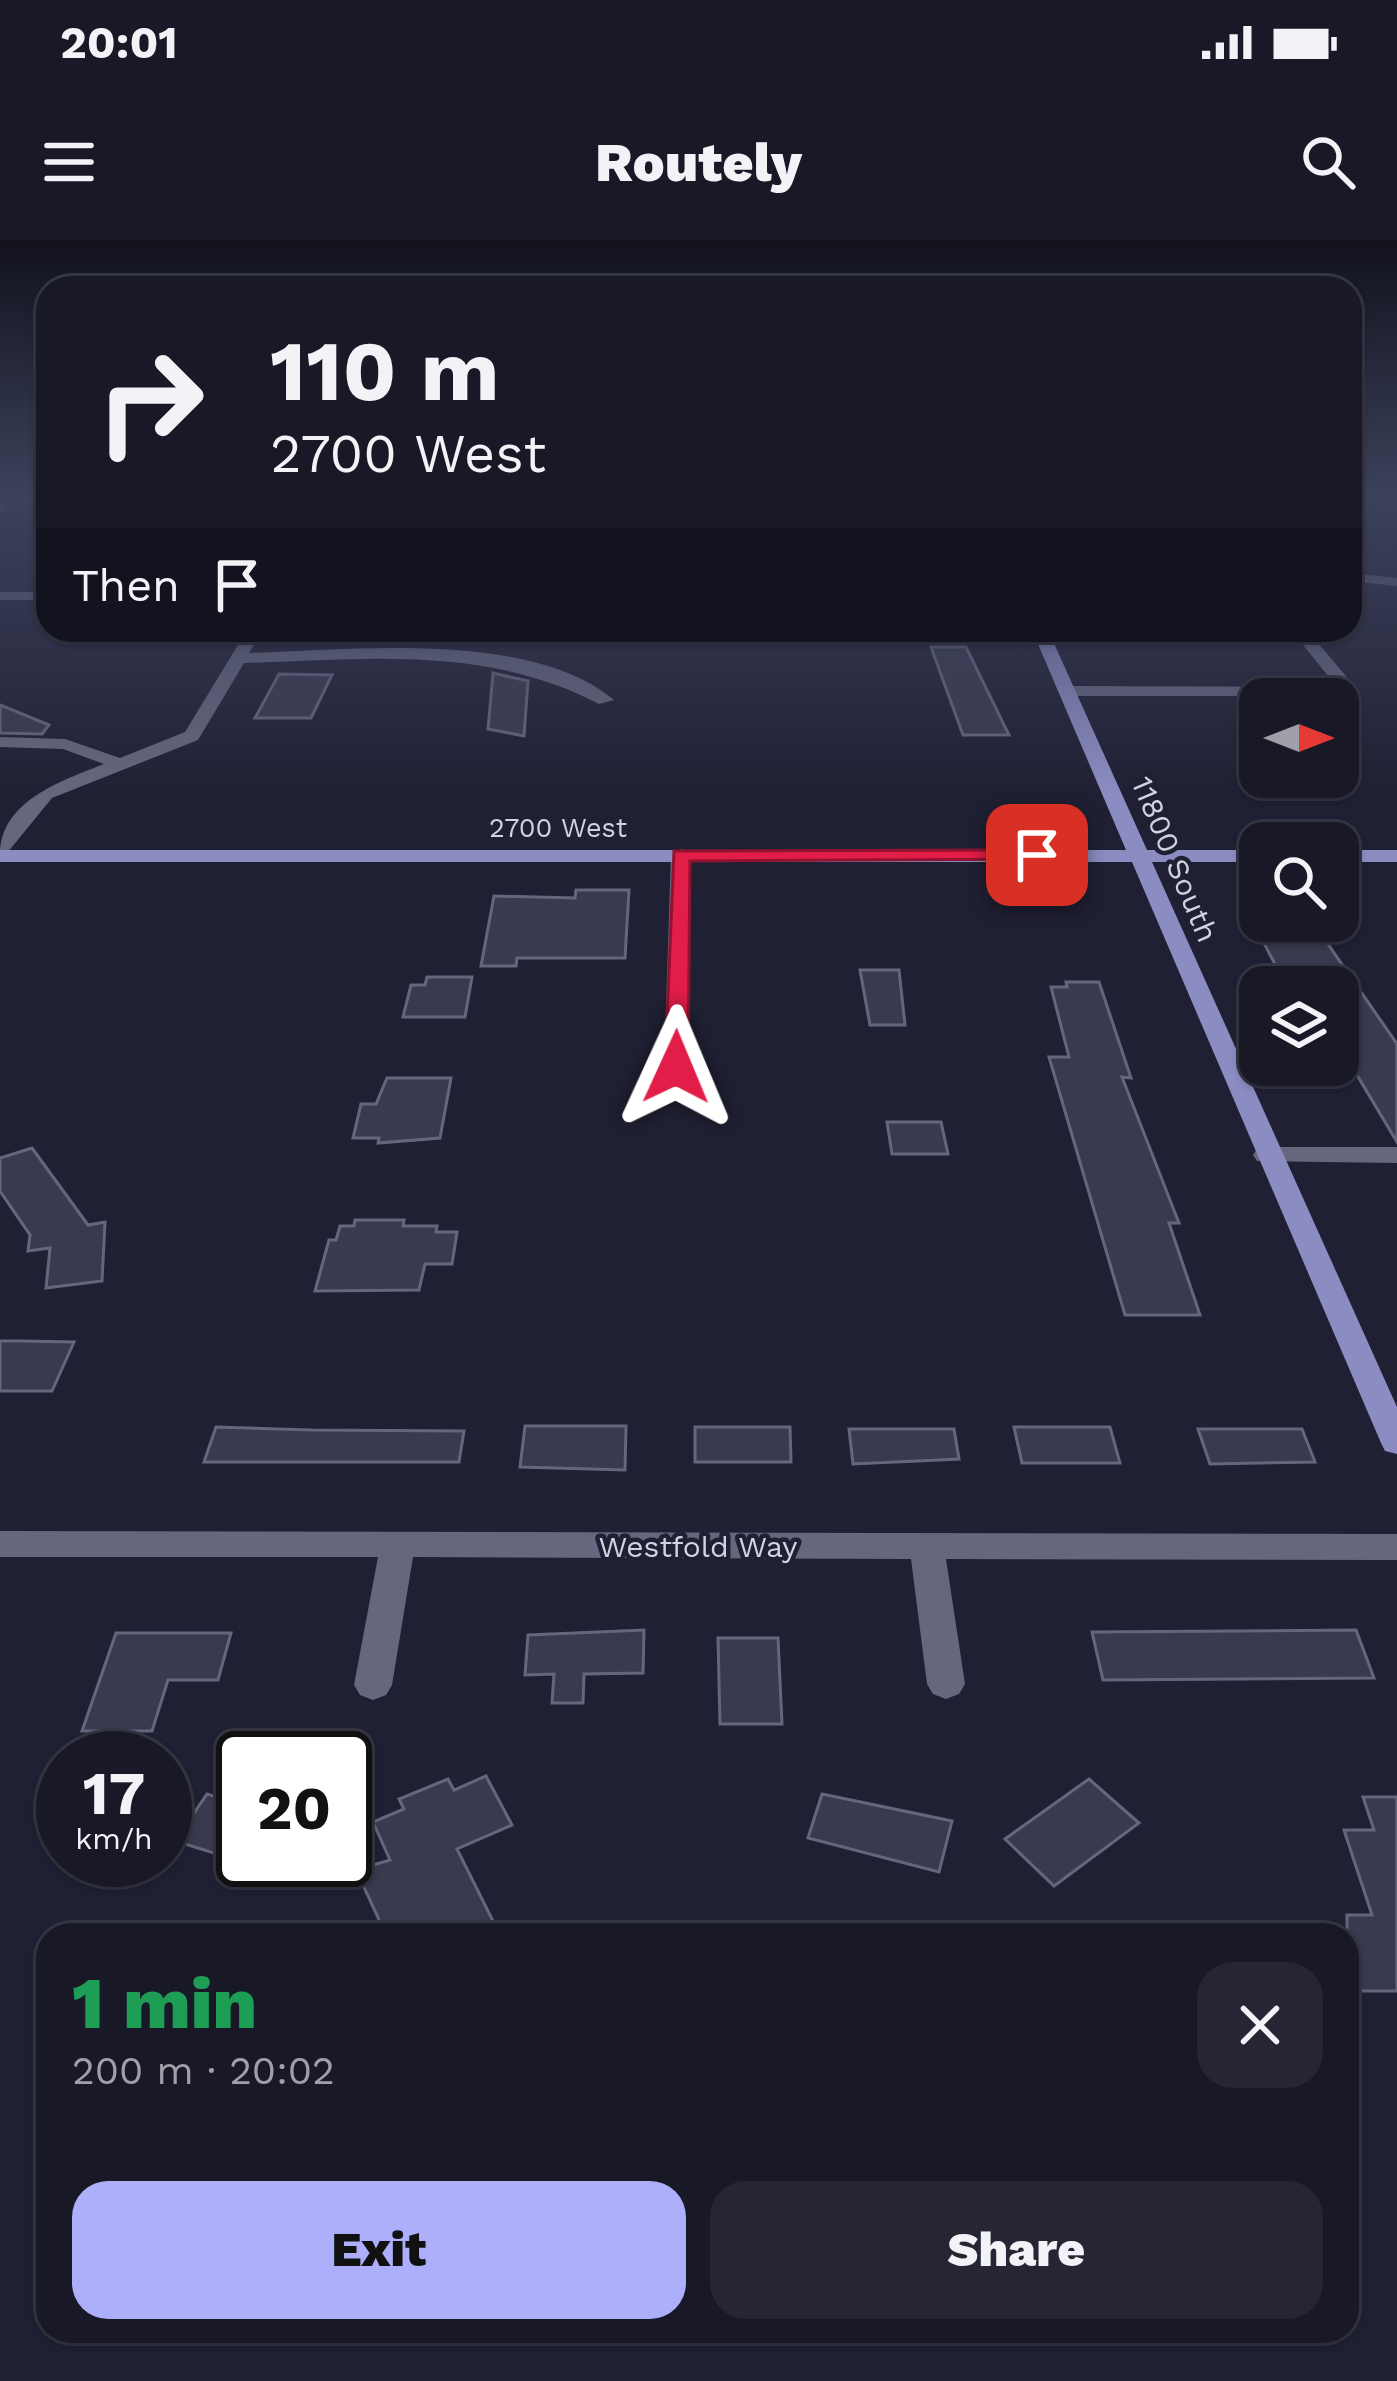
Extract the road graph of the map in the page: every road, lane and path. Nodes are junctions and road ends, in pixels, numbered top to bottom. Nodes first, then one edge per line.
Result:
1 (0, 596) edge
2 (36, 596) edge
3 (248, 642) edge
4 (1045, 642) edge
5 (1309, 642) edge
6 (239, 658) junction
7 (1066, 691) junction
8 (605, 700) dead end
9 (0, 742) edge
10 (123, 765) junction
11 (0, 852) edge
12 (681, 855) junction
13 (1137, 856) junction
14 (1239, 856) edge
15 (1359, 856) edge
16 (1397, 856) edge
17 (676, 1067) dead end
18 (1266, 1155) junction
19 (1397, 1155) edge
20 (1397, 1443) edge
21 (0, 1544) edge
22 (398, 1545) junction
23 (926, 1546) junction
24 (1397, 1546) edge
25 (946, 1684) dead end
26 (373, 1685) dead end

1 - 2 street
3 - 6 street
4 - 7 main road, 11800 South
5 - 7 street
6 - 8 street
6 - 10 street
7 - 13 main road, 11800 South
9 - 10 street
10 - 11 street
11 - 12 main road, 2700 West
12 - 13 main road, 2700 West
12 - 17 street
13 - 14 main road, 2700 West
13 - 18 main road, 11800 South
15 - 16 main road
18 - 19 street
18 - 20 main road, 11800 South
21 - 22 street, Westfold Way
22 - 23 street, Westfold Way
22 - 26 street
23 - 24 street, Westfold Way
23 - 25 street

